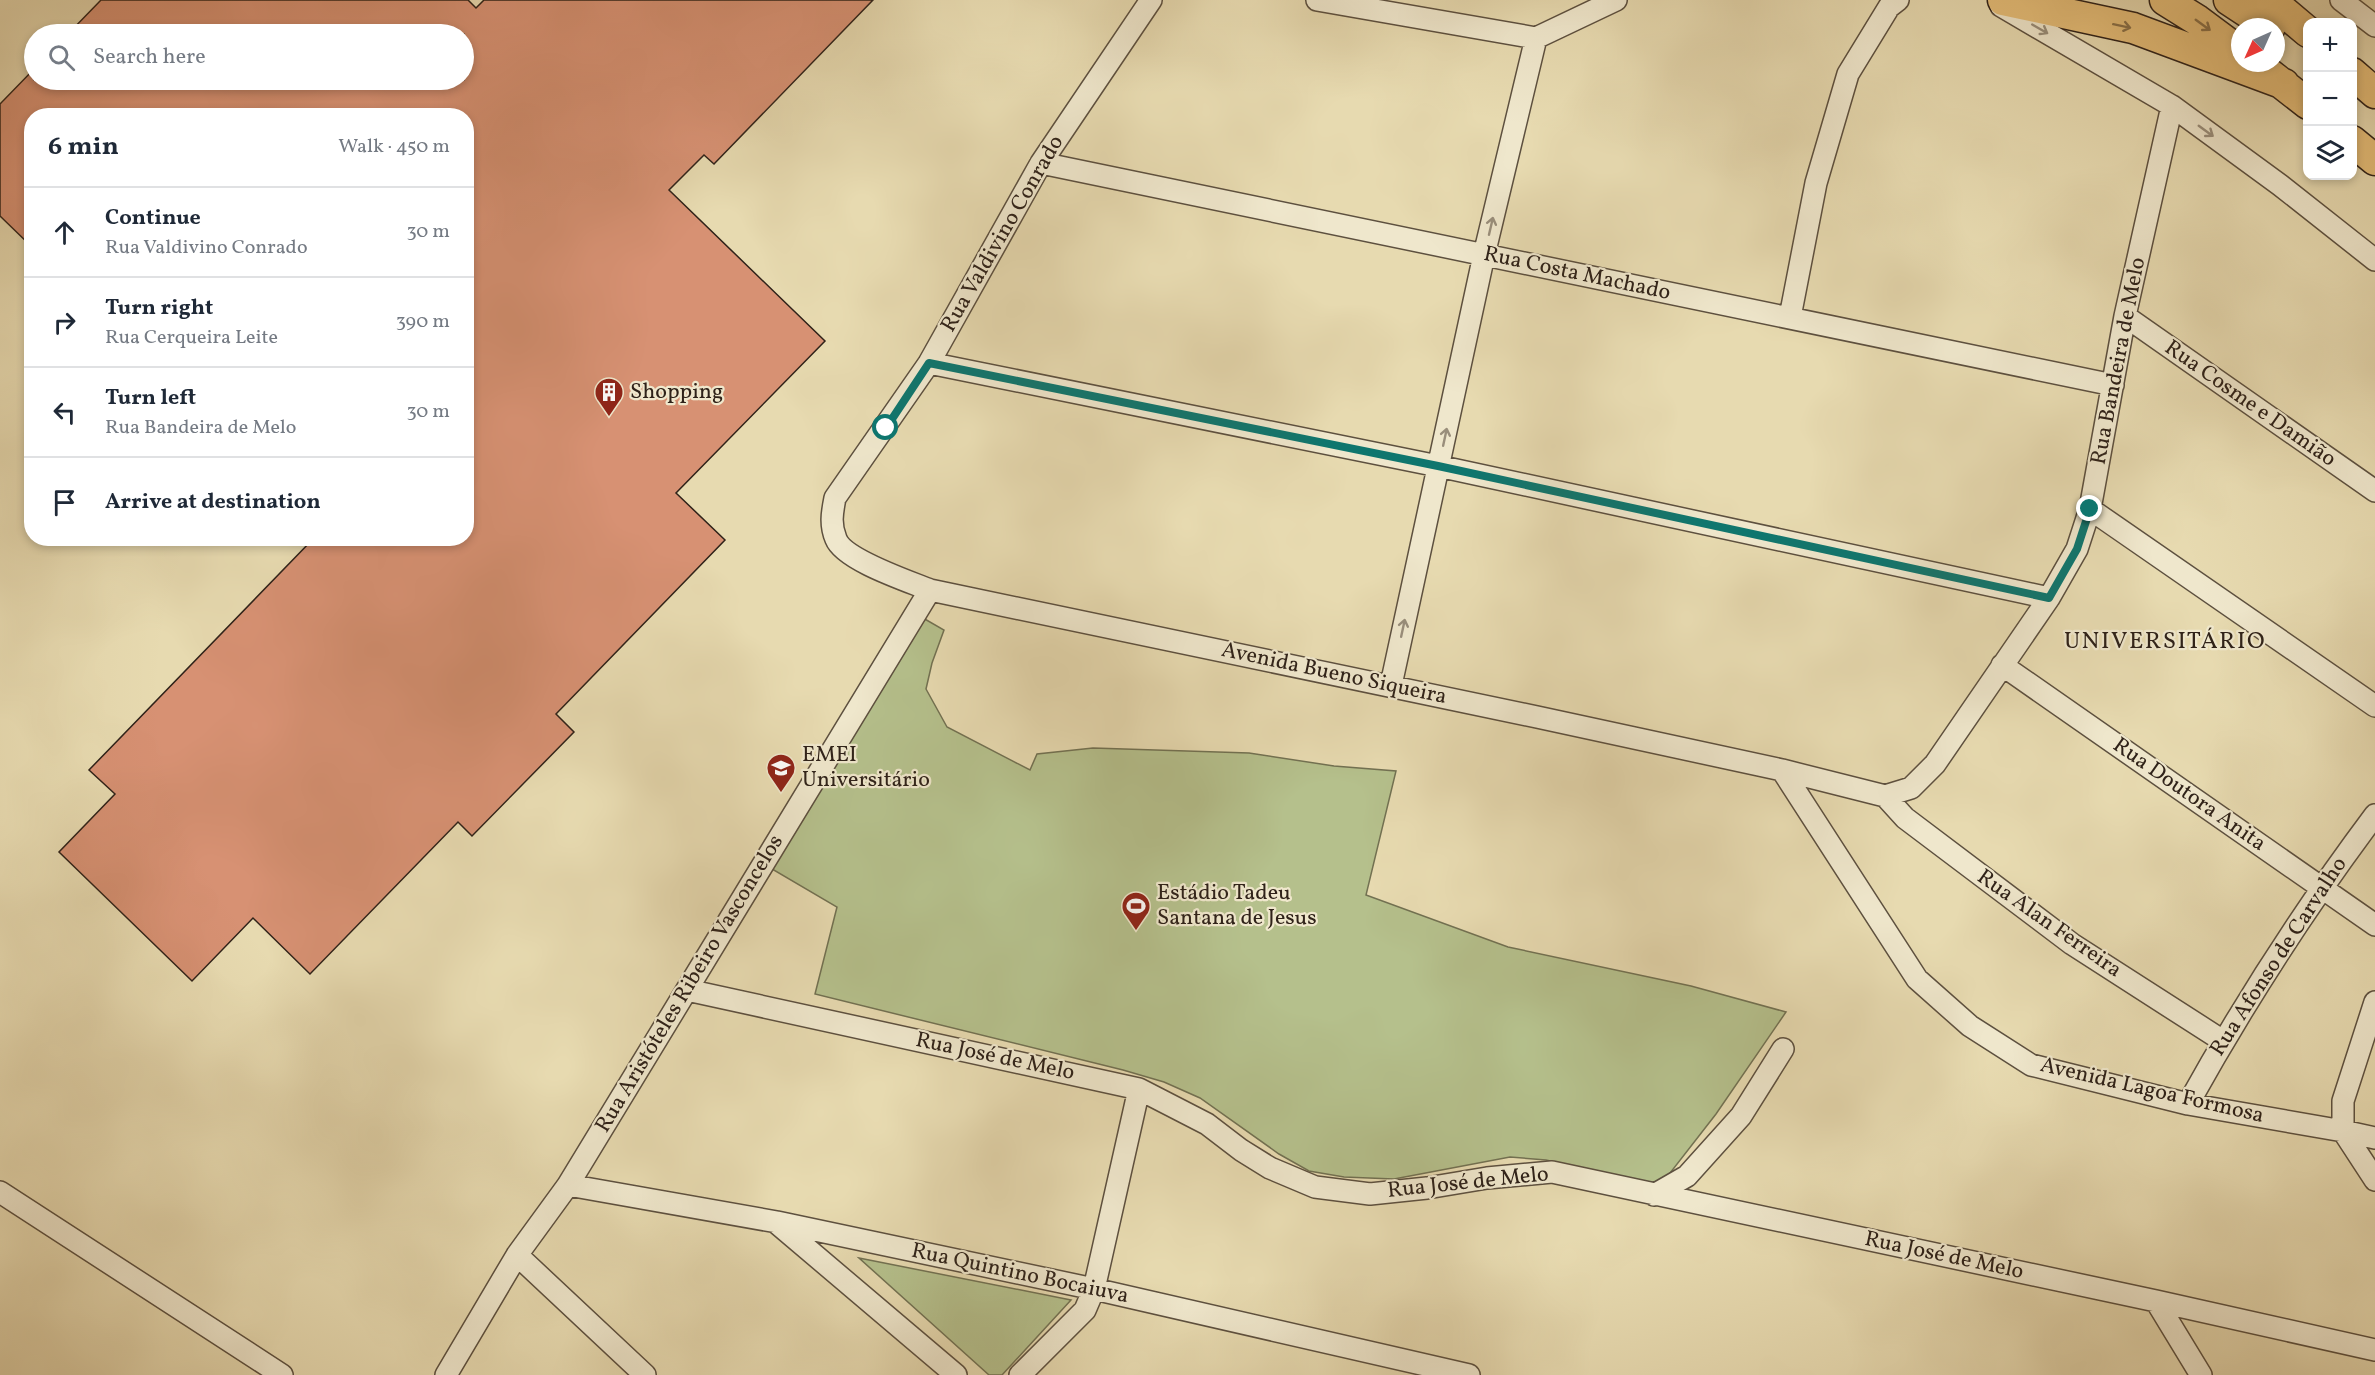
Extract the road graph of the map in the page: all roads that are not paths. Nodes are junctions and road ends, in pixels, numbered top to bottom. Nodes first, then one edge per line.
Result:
1 (1151, 0) edge
2 (1322, 0) edge
3 (1616, 0) edge
4 (1898, 0) edge
5 (1990, 0) edge
6 (2003, 0) edge
7 (2165, 0) edge
8 (2229, 0) edge
9 (2270, 0) edge
10 (2341, 0) edge
11 (2256, 18) edge
12 (2375, 26) edge
13 (2303, 29) edge
14 (1536, 38) junction
15 (2285, 39) edge
16 (2231, 45) edge
17 (2303, 53) edge
18 (2267, 72) edge
19 (2357, 77) edge
20 (2284, 84) junction
21 (2375, 93) edge
22 (2357, 94) edge
23 (2303, 101) edge
24 (2172, 106) junction
25 (2375, 107) edge
26 (2357, 145) edge
27 (2375, 160) edge
28 (1041, 163) junction
29 (1484, 255) junction
30 (2375, 260) edge
31 (2126, 316) junction
32 (1790, 317) junction
33 (929, 363) junction
34 (2113, 385) junction
35 (1438, 466) junction
36 (2375, 491) edge
37 (835, 498) joint
38 (2090, 509) junction
39 (930, 590) junction
40 (2049, 598) junction
41 (2002, 665) junction
42 (1391, 685) junction
43 (2375, 706) edge
44 (1782, 770) junction
45 (1885, 796) junction
46 (2375, 814) edge
47 (2321, 886) junction
48 (2375, 925) edge
49 (687, 990) junction
50 (2375, 1002) edge
51 (2223, 1041) junction
52 (1783, 1049) dead end
53 (1139, 1089) junction
54 (2188, 1104) junction
55 (2343, 1131) junction
56 (2375, 1138) edge
57 (2375, 1180) edge
58 (568, 1185) junction
59 (0, 1191) edge
60 (1654, 1195) junction
61 (777, 1222) junction
62 (517, 1255) junction
63 (1094, 1289) junction
64 (2156, 1301) junction
65 (2375, 1350) edge
66 (282, 1375) edge
67 (446, 1375) edge
68 (645, 1375) edge
69 (956, 1375) edge
70 (1020, 1375) edge
71 (1469, 1375) edge
72 (2201, 1375) edge

1 - 28 street, Rua Valdivino Conrado
2 - 14 street
3 - 14 street
4 - 32 street
5 -> 24 street
6 -> 20 highway
7 -> 16 highway
8 - 11 highway
9 - 13 highway
10 - 12 street
29 -> 14 street
15 - 17 highway
18 - 20 highway
19 - 21 highway
20 - 23 highway
22 - 25 highway
24 -> 30 street
24 - 31 street, Rua Bandeira de Melo
26 - 27 highway
28 - 29 street, Rua Costa Machado
28 - 33 street, Rua Valdivino Conrado
29 - 32 street, Rua Costa Machado
35 -> 29 street
31 - 34 street, Rua Bandeira de Melo
31 - 36 street, Rua Cosme e Damião
32 - 34 street, Rua Costa Machado
33 - 35 street
33 - 37 street, Rua Valdivino Conrado
34 - 38 street, Rua Bandeira de Melo
35 - 40 street
42 -> 35 street
37 - 39 street, Avenida Bueno Siqueira
38 - 40 street, Rua Bandeira de Melo
38 - 43 street
39 - 42 street, Avenida Bueno Siqueira
39 - 49 street, Rua Aristóteles Ribeiro Vasconcelos
40 - 41 street, Rua Bandeira de Melo
41 - 45 street, Rua Bandeira de Melo
41 - 47 street, Rua Doutora Anita
42 - 44 street, Avenida Bueno Siqueira
44 - 45 street, Avenida Bueno Siqueira
44 - 54 street, Avenida Lagoa Formosa
45 - 51 street, Rua Alan Ferreira
46 - 47 street, Rua Afonso de Carvalho
47 - 48 street, Rua Doutora Anita
47 - 51 street, Rua Afonso de Carvalho
49 - 53 street, Rua José de Melo
49 - 58 street, Rua Aristóteles Ribeiro Vasconcelos
50 - 55 street
51 - 54 street, Rua Afonso de Carvalho
52 - 60 street
53 - 60 street, Rua José de Melo
53 - 63 street
54 - 55 street, Avenida Lagoa Formosa
55 - 56 street, Avenida Lagoa Formosa
55 - 57 street
58 - 61 street, Rua Quintino Bocaiuva
58 - 62 street, Rua Aristóteles Ribeiro Vasconcelos
59 - 66 street
60 - 64 street, Rua José de Melo
61 - 63 street, Rua Quintino Bocaiuva
61 - 69 street
62 - 67 street, Rua Aristóteles Ribeiro Vasconcelos
62 - 68 street
63 - 70 street
63 - 71 street, Rua Quintino Bocaiuva
64 - 65 street, Rua José de Melo
64 - 72 street

